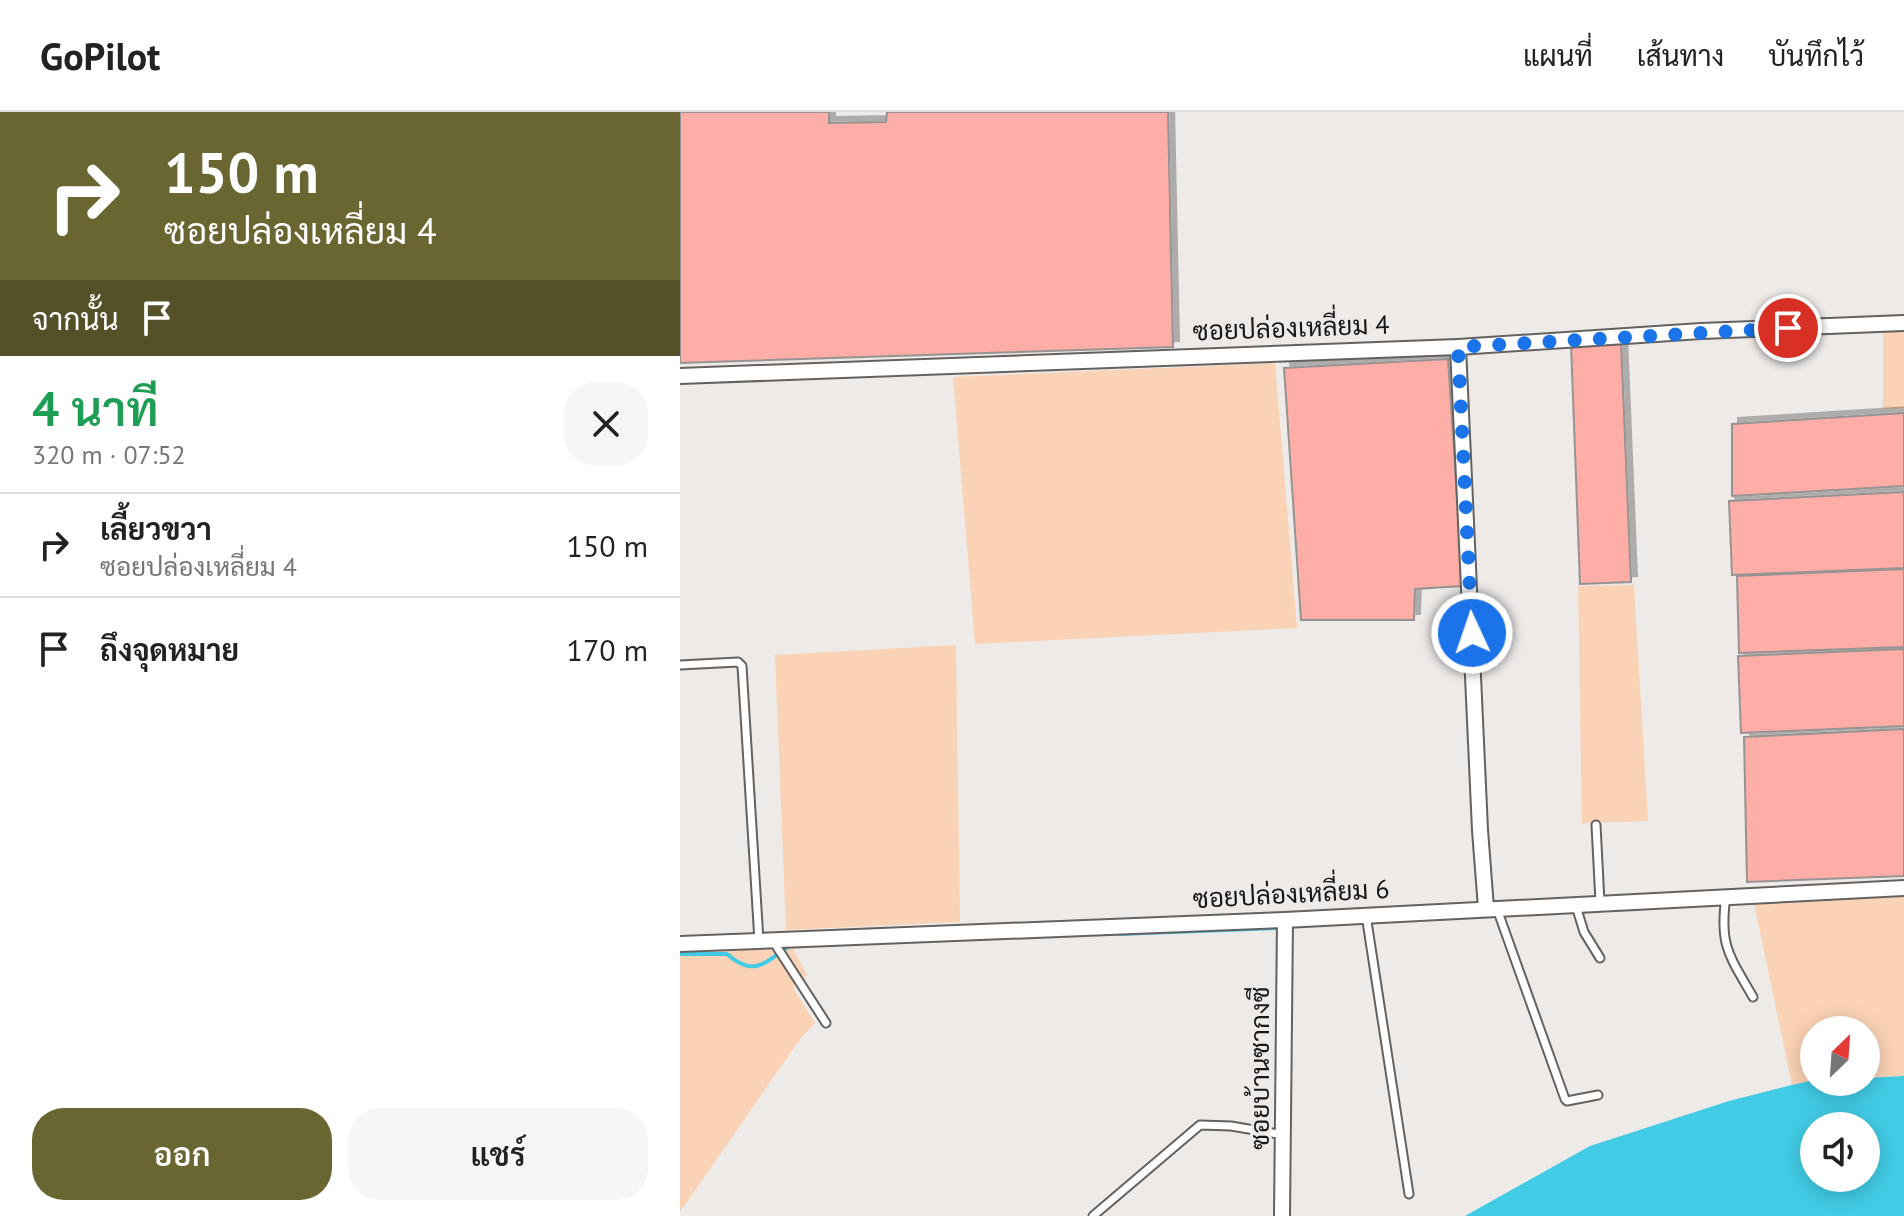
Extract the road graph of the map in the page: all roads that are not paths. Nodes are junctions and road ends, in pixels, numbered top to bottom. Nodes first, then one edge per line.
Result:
1 (1904, 323) edge
2 (1458, 347) junction
3 (680, 376) edge
4 (680, 665) edge
5 (1596, 825) dead end
6 (1904, 888) edge
7 (1726, 896) junction
8 (1600, 902) junction
9 (1575, 904) junction
10 (1491, 908) junction
11 (1366, 915) junction
12 (1285, 920) junction
13 (765, 940) junction
14 (680, 944) edge
15 (1600, 958) dead end
16 (1753, 997) dead end
17 (826, 1023) dead end
18 (1598, 1095) dead end
19 (1284, 1135) junction
20 (1409, 1194) dead end
21 (1093, 1216) edge
22 (1282, 1216) edge

1 - 2 street, ซอยปล่องเหลี่ยม 4
2 - 3 street, ซอยปล่องเหลี่ยม 4
2 - 10 street
4 - 13 lane
5 - 8 lane
6 - 7 street, ซอยปล่องเหลี่ยม 6
7 - 8 street, ซอยปล่องเหลี่ยม 6
7 - 16 lane
8 - 9 street, ซอยปล่องเหลี่ยม 6
9 - 10 street, ซอยปล่องเหลี่ยม 6
9 - 15 lane
10 - 11 street, ซอยปล่องเหลี่ยม 6
10 - 18 lane
11 - 12 street, ซอยปล่องเหลี่ยม 6
11 - 20 lane
12 - 13 street, ซอยปล่องเหลี่ยม 6
12 - 19 street, ซอยบ้านซากงซี
13 - 14 street, ซอยปล่องเหลี่ยม 6
13 - 17 lane
19 - 21 lane
19 - 22 street, ซอยบ้านซากงซี

